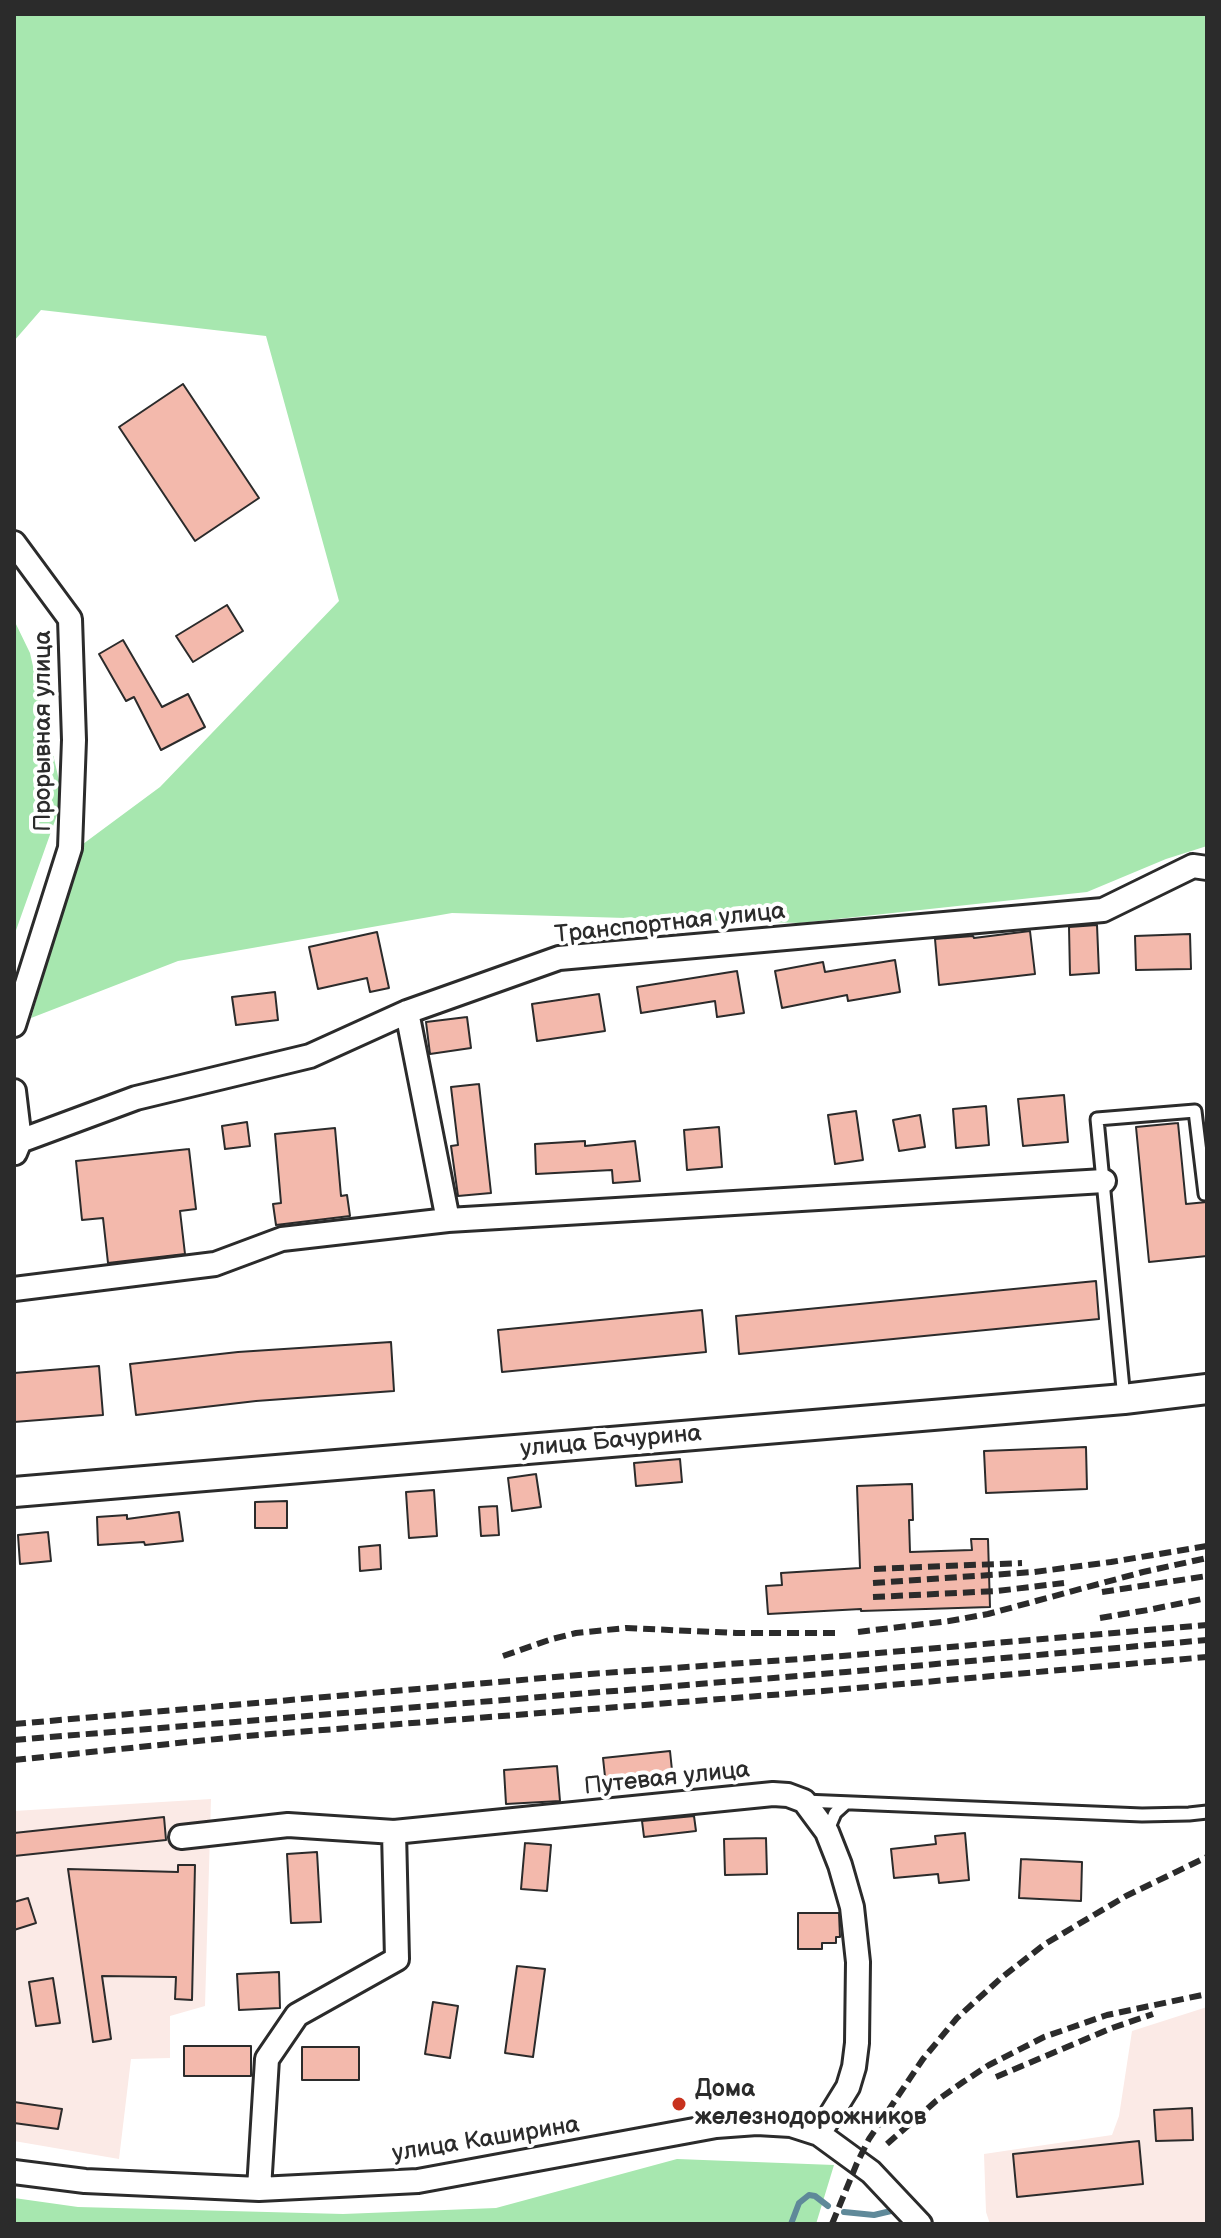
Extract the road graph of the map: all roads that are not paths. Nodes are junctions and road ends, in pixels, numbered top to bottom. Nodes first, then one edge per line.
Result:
1 (14, 543) edge
2 (1207, 868) edge
3 (407, 1012) junction
4 (14, 1025) edge
5 (14, 1091) edge
6 (16, 1146) edge
7 (1104, 1181) junction
8 (1207, 1194) edge
9 (448, 1220) junction
10 (14, 1289) edge
11 (1207, 1389) edge
12 (1124, 1399) junction
13 (14, 1492) edge
14 (804, 1801) junction
15 (846, 1803) junction
16 (1207, 1812) edge
17 (394, 1832) junction
18 (827, 1832) junction
19 (181, 1837) dead end
20 (819, 2134) junction
21 (14, 2172) edge
22 (259, 2189) junction
23 (920, 2224) edge

1 - 4 street, Прорывная улица
2 - 3 street, Транспортная улица
3 - 6 street, Транспортная улица
3 - 9 street
5 - 6 street
7 - 8 lane
7 - 9 street
7 - 12 lane
9 - 10 street
11 - 12 street, улица Бачурина
12 - 13 street, улица Бачурина
14 - 15 lane
14 - 17 street, Путевая улица
14 - 18 street
15 - 16 lane
15 - 18 lane
17 - 19 street, Путевая улица
17 - 22 street
18 - 20 street
20 - 22 street, улица Каширина
20 - 23 street
21 - 22 street, улица Каширина

